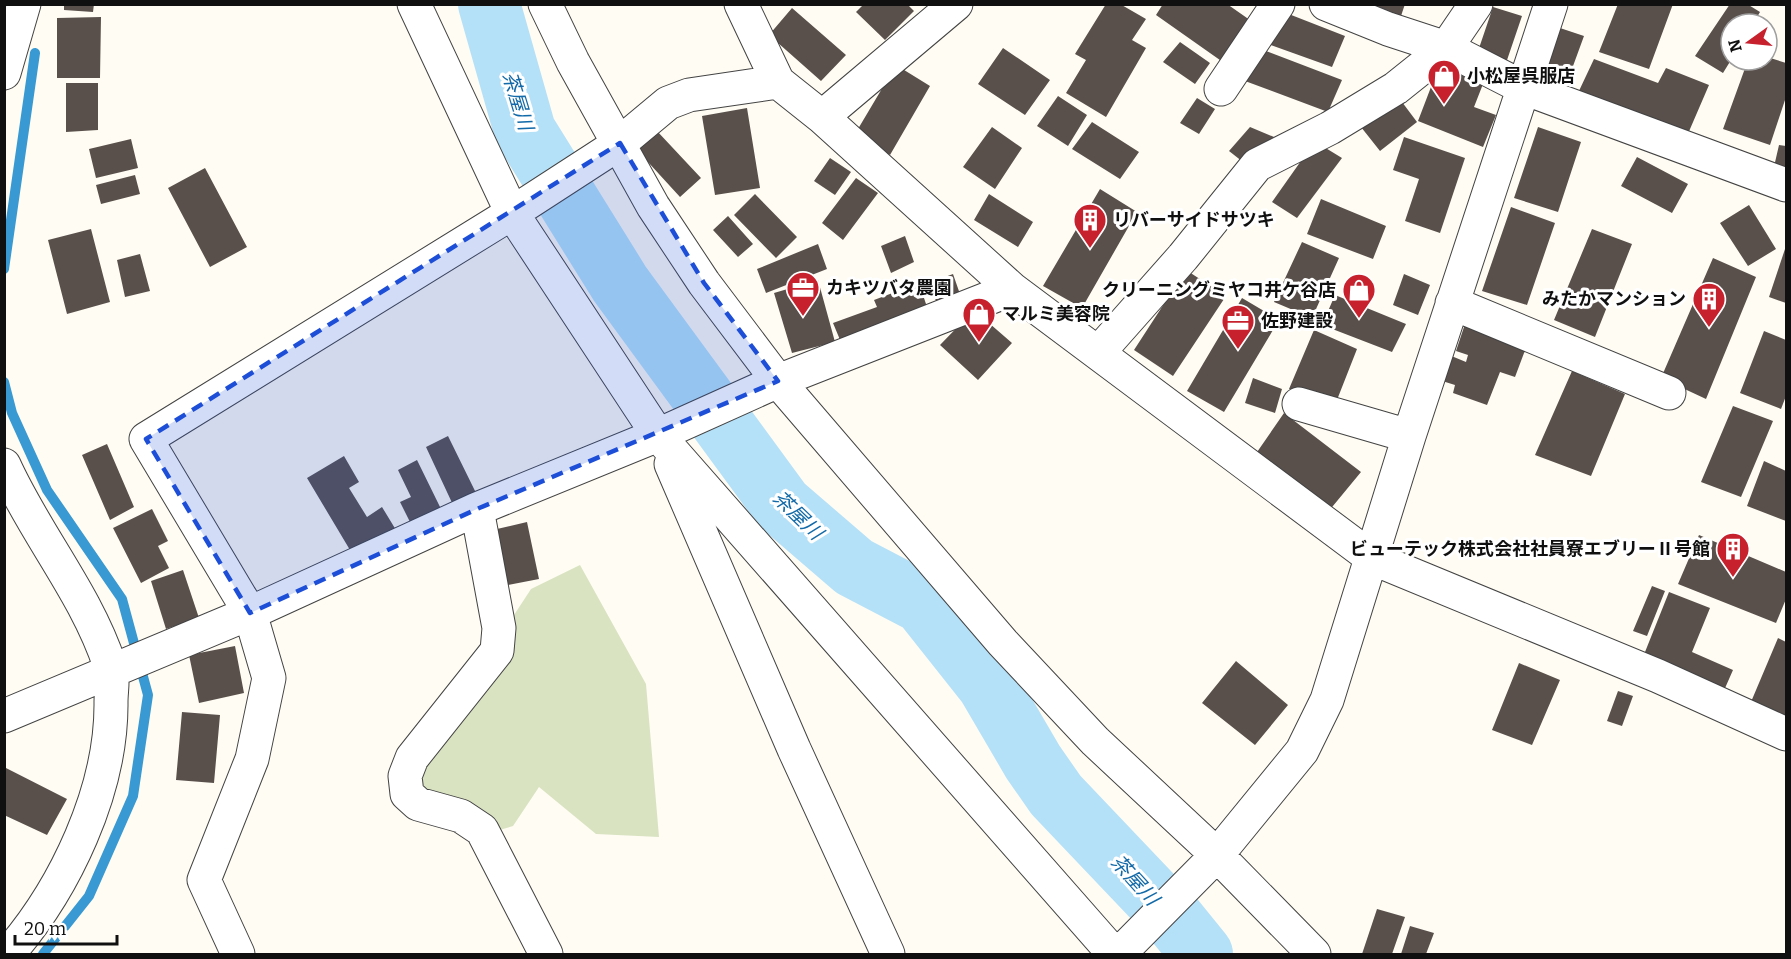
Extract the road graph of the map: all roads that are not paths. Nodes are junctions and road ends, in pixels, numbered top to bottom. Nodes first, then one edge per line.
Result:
1 (24, 4) edge
2 (414, 4) edge
3 (545, 4) edge
4 (741, 4) edge
5 (956, 4) edge
6 (1278, 4) edge
7 (1326, 4) edge
8 (1476, 4) edge
9 (1551, 4) edge
10 (1446, 48) junction
11 (5, 72) edge
12 (778, 82) junction
13 (1524, 88) junction
14 (1221, 89) dead end
15 (822, 117) junction
16 (620, 143) junction
17 (1786, 185) edge
18 (512, 213) junction
19 (1012, 289) junction
20 (1452, 303) junction
21 (1098, 353) junction
22 (774, 384) junction
23 (1669, 393) dead end
24 (1299, 404) dead end
25 (663, 432) junction
26 (1409, 435) junction
27 (4, 465) edge
28 (477, 508) junction
29 (1372, 558) junction
30 (250, 613) junction
31 (111, 669) junction
32 (4, 716) edge
33 (1786, 734) edge
34 (1211, 861) junction
35 (8, 954) edge
36 (238, 954) edge
37 (546, 954) edge
38 (888, 954) edge
39 (1117, 954) edge
40 (1314, 954) edge

1 - 11 street
2 - 18 street
3 - 16 street
4 - 12 street
5 - 15 street
6 - 14 street
7 - 10 street
8 - 10 street
9 - 13 street
10 - 13 street
10 - 21 street
12 - 15 street
12 - 16 street
13 - 17 street
13 - 20 street
15 - 19 street
16 - 18 street
16 - 22 street
18 - 25 street
18 - 30 street
19 - 21 street
19 - 22 street
20 - 23 street
20 - 26 street
21 - 29 street
22 - 25 street
22 - 34 street
24 - 26 street
25 - 28 street
25 - 38 street
25 - 39 street
26 - 29 street
27 - 31 street
28 - 30 street
28 - 37 street
29 - 33 street
29 - 34 street
30 - 31 street
30 - 36 street
31 - 32 street
31 - 35 street
34 - 39 street
34 - 40 street

